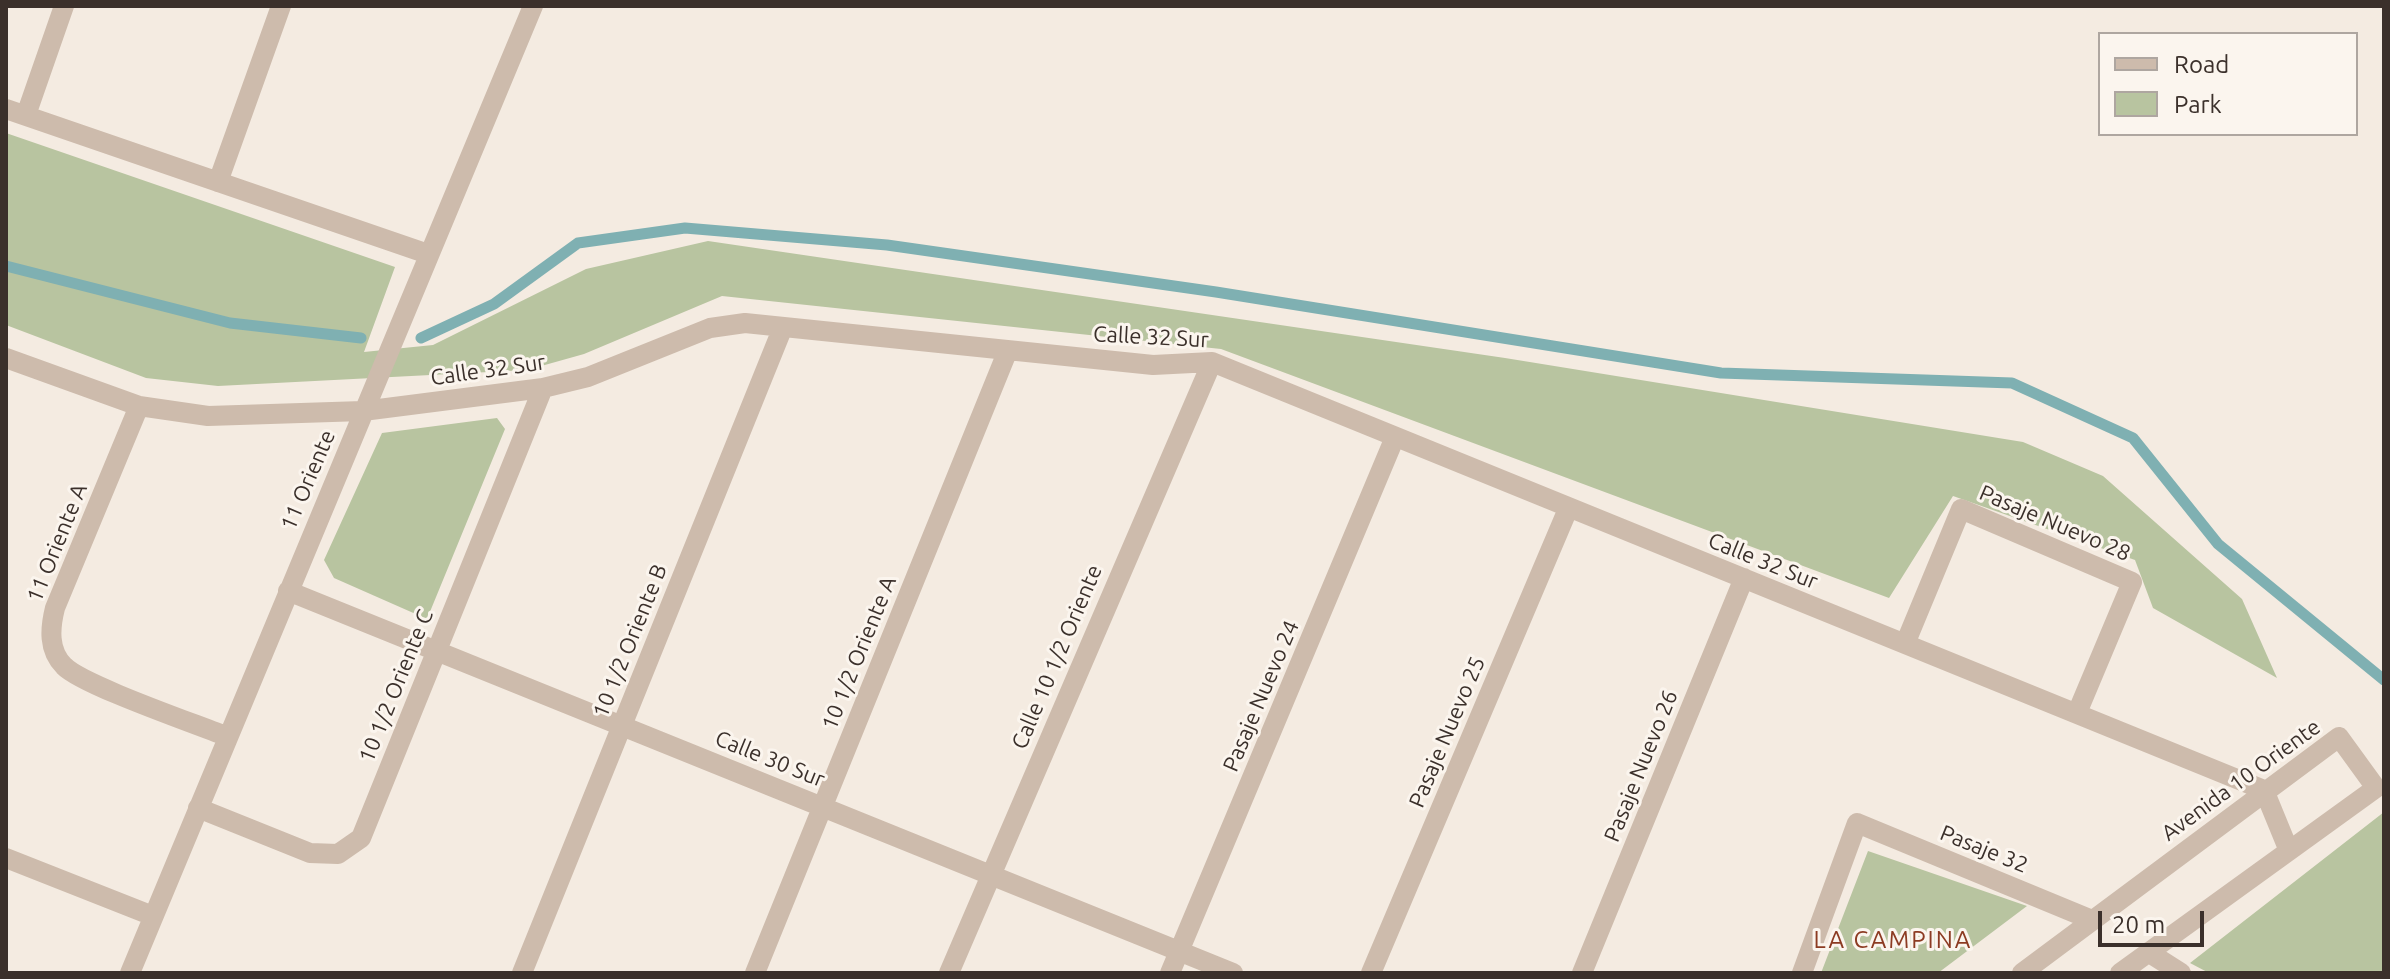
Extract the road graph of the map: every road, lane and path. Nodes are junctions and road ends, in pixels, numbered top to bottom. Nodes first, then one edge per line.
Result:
1 (64, 6) edge
2 (281, 6) edge
3 (533, 6) edge
4 (16, 112) edge
5 (218, 182) junction
6 (428, 254) junction
7 (783, 327) junction
8 (1008, 350) junction
9 (6, 358) edge
10 (1212, 362) junction
11 (543, 388) junction
12 (139, 406) junction
13 (363, 411) junction
14 (1395, 437) junction
15 (1568, 509) junction
16 (1744, 578) junction
17 (288, 591) junction
18 (1905, 644) junction
19 (436, 650) junction
20 (2077, 713) junction
21 (622, 726) junction
22 (228, 737) junction
23 (2264, 790) junction
24 (823, 807) junction
25 (198, 808) junction
26 (2289, 851) junction
27 (6, 858) edge
28 (989, 874) junction
29 (153, 916) junction
30 (2092, 920) junction
31 (1179, 951) junction
32 (2148, 952) junction
33 (130, 973) edge
34 (522, 973) edge
35 (755, 973) edge
36 (949, 973) edge
37 (1170, 973) edge
38 (1233, 973) edge
39 (1371, 973) edge
40 (1582, 973) edge
41 (1802, 973) edge
42 (2022, 973) edge
43 (2120, 973) edge
44 (2181, 973) edge

1 - 4 street
2 - 5 street
3 - 6 street, 11 Oriente
4 - 5 street
5 - 6 street
6 - 13 street, 11 Oriente
7 - 8 street, Calle 32 Sur
7 - 11 street, Calle 32 Sur
7 - 21 street, 10 1/2 Oriente B
8 - 10 street, Calle 32 Sur
8 - 24 street, 10 1/2 Oriente A
9 - 12 street, Calle 32 Sur
10 - 14 street, Calle 32 Sur
10 - 28 street, Calle 10 1/2 Oriente
11 - 13 street, Calle 32 Sur
11 - 19 street, 10 1/2 Oriente C
12 - 13 street, Calle 32 Sur
12 - 22 street, 11 Oriente A
13 - 17 street, 11 Oriente
14 - 15 street, Calle 32 Sur
14 - 31 street, Pasaje Nuevo 24
15 - 16 street, Calle 32 Sur
15 - 39 street, Pasaje Nuevo 25
16 - 18 street, Calle 32 Sur
16 - 40 street, Pasaje Nuevo 26
17 - 19 street, Calle 30 Sur
17 - 22 street, 11 Oriente
18 - 20 street, Calle 32 Sur
18 - 20 street, Pasaje Nuevo 28
19 - 21 street, Calle 30 Sur
19 - 25 street, 10 1/2 Oriente C
20 - 23 street, Calle 32 Sur
21 - 24 street, Calle 30 Sur
21 - 34 street, 10 1/2 Oriente B
22 - 25 street, 11 Oriente
23 - 26 street
23 - 26 street, Avenida 10 Oriente
23 - 30 street, Avenida 10 Oriente
24 - 28 street, Calle 30 Sur
24 - 35 street, 10 1/2 Oriente A
25 - 29 street, 11 Oriente
26 - 32 street, Avenida 10 Oriente
27 - 29 street
28 - 31 street, Calle 30 Sur
28 - 36 street, Calle 10 1/2 Oriente
29 - 33 street, 11 Oriente
30 - 41 street, Pasaje 32
30 - 42 street, Avenida 10 Oriente
31 - 37 street, Pasaje Nuevo 24
31 - 38 street, Calle 30 Sur
32 - 43 street, Avenida 10 Oriente
32 - 44 street

